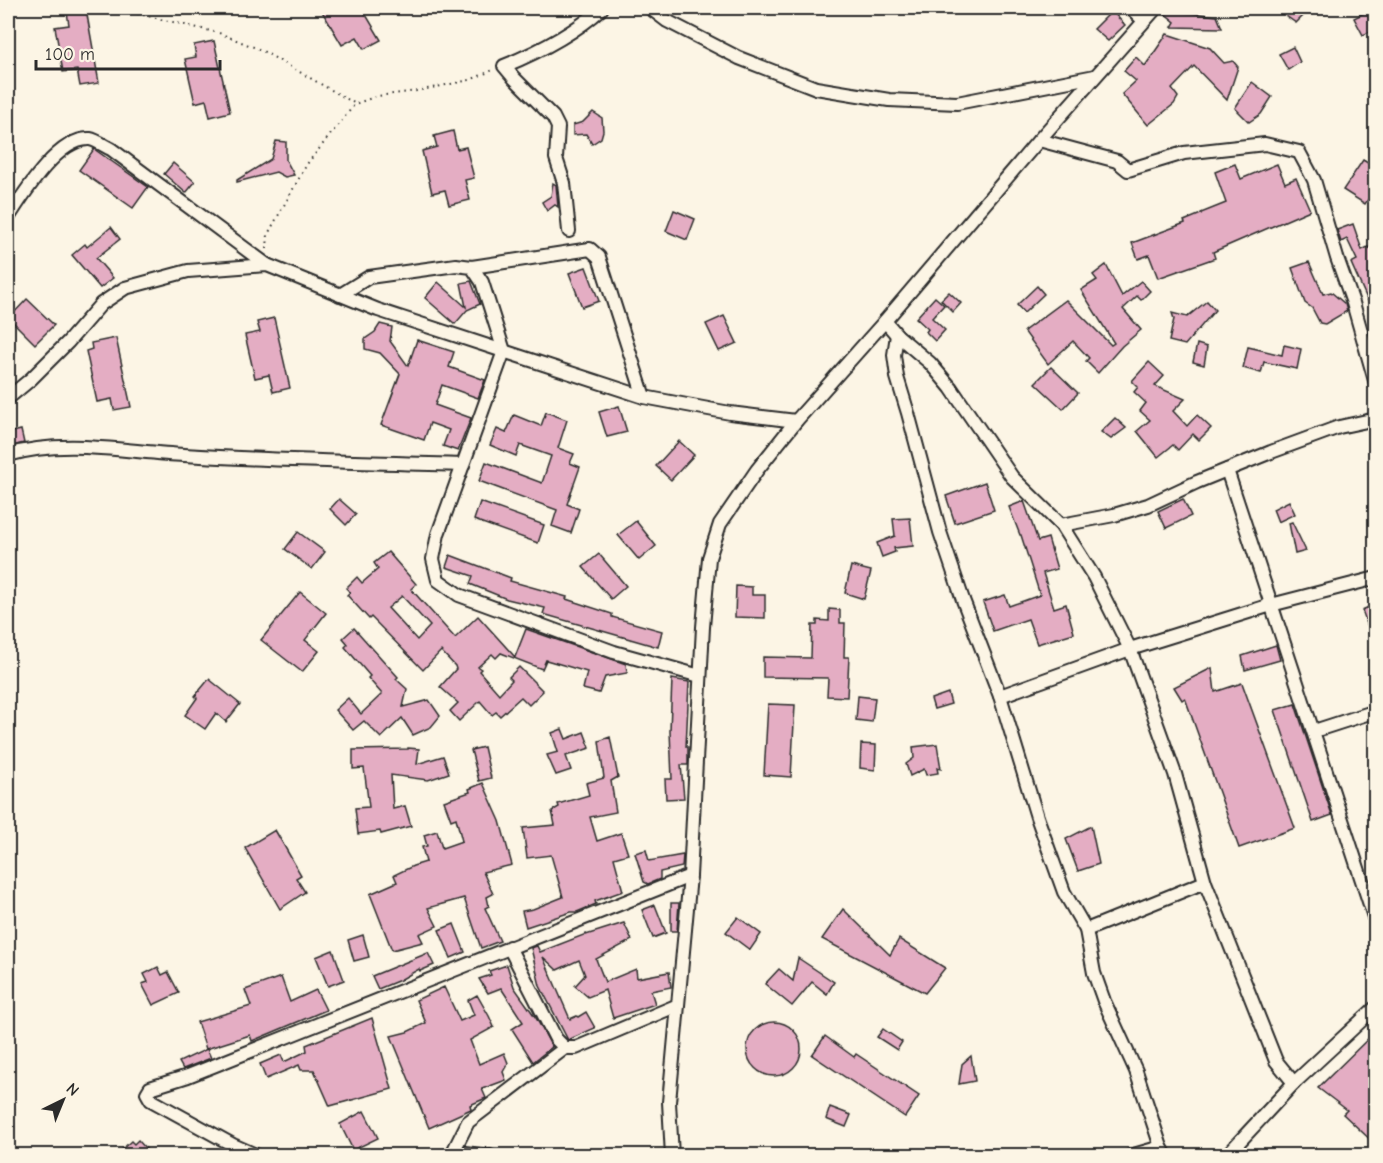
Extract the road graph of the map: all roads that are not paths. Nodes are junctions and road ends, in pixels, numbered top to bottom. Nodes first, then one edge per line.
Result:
1 (602, 8) edge
2 (650, 8) edge
3 (1131, 8) edge
4 (1156, 8) edge
5 (1144, 21) junction
6 (1095, 76) junction
7 (1039, 140) junction
8 (8, 218) edge
9 (569, 231) dead end
10 (267, 265) junction
11 (472, 267) junction
12 (340, 295) junction
13 (885, 321) junction
14 (897, 335) junction
15 (504, 351) junction
16 (1376, 384) edge
17 (644, 397) junction
18 (8, 398) edge
19 (1376, 419) edge
20 (796, 421) junction
21 (8, 455) edge
22 (463, 465) junction
23 (1227, 470) junction
24 (1061, 525) junction
25 (1376, 578) edge
26 (1271, 605) junction
27 (1130, 649) junction
28 (700, 676) junction
29 (1000, 696) junction
30 (1376, 711) edge
31 (1314, 731) junction
32 (690, 876) junction
33 (1204, 882) junction
34 (1376, 923) edge
35 (1086, 930) junction
36 (509, 947) junction
37 (678, 1005) junction
38 (1376, 1007) edge
39 (565, 1048) junction
40 (1294, 1083) junction
41 (1164, 1151) edge
42 (258, 1155) edge
43 (452, 1155) edge
44 (490, 1155) edge
45 (672, 1155) edge
46 (1130, 1155) edge
47 (1226, 1155) edge

1 - 9 street
2 - 6 street
3 - 5 street
4 - 5 street
5 - 6 street
6 - 7 street
7 - 13 street
7 - 16 street
8 - 10 street
10 - 12 street
10 - 18 street
11 - 12 street
11 - 15 street
11 - 17 street
12 - 15 street
13 - 14 street
13 - 20 street
14 - 24 street
14 - 29 street
15 - 17 street
15 - 22 street
17 - 20 street
19 - 23 street
20 - 28 street
21 - 22 street
22 - 28 street
23 - 24 street
23 - 26 street
24 - 27 street
25 - 26 street
26 - 27 street
26 - 31 street
27 - 29 street
27 - 33 street
28 - 32 street
29 - 35 street
30 - 31 street
31 - 34 street
32 - 36 street
32 - 37 street
33 - 35 street
33 - 40 street
35 - 41 street
36 - 39 street
36 - 42 street
37 - 39 street
37 - 45 street
38 - 40 street
39 - 43 street
40 - 47 street
41 - 46 street
43 - 44 street

